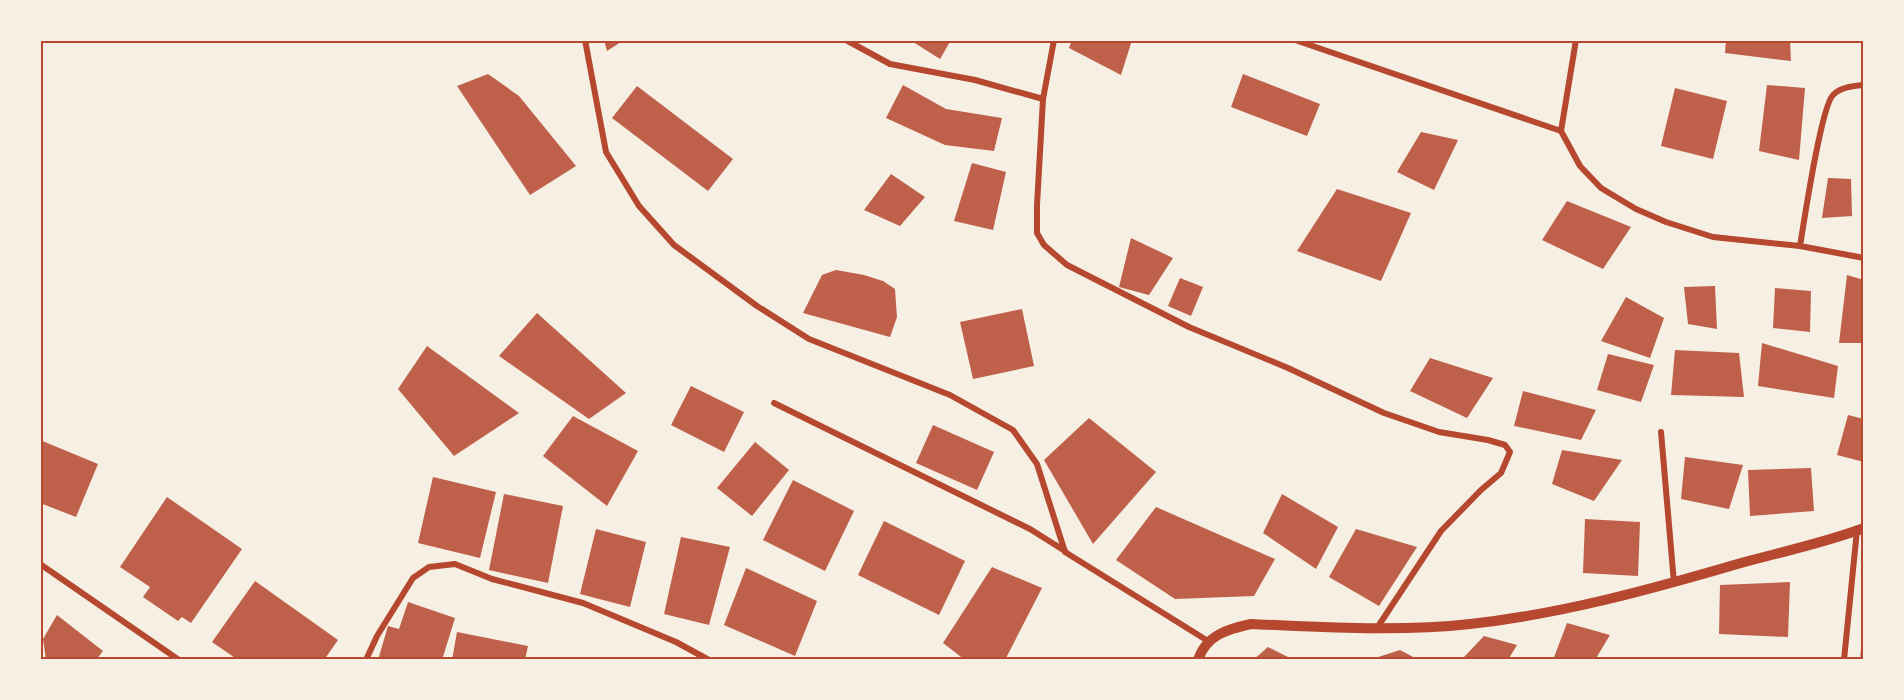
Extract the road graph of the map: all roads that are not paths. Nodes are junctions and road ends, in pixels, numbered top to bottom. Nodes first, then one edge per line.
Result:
1 (585, 40) edge
2 (846, 40) edge
3 (1054, 40) edge
4 (1295, 40) edge
5 (1576, 40) edge
6 (1863, 85) edge
7 (1043, 99) junction
8 (1562, 131) junction
9 (1800, 246) junction
10 (1863, 258) edge
11 (774, 403) dead end
12 (1661, 432) dead end
13 (1860, 529) edge
14 (1065, 552) junction
15 (40, 564) edge
16 (1674, 583) junction
17 (1377, 629) junction
18 (1208, 641) junction
19 (179, 660) edge
20 (366, 660) edge
21 (709, 660) edge
22 (1198, 660) edge
23 (1844, 660) edge

1 - 14 street
2 - 7 street
3 - 7 street
4 - 8 street
5 - 8 street
6 - 9 street
7 - 17 street
8 - 9 street
9 - 10 street
11 - 14 street
12 - 16 street
13 - 16 street
13 - 23 street
14 - 18 street
15 - 19 street
16 - 17 street
17 - 18 street
18 - 22 street
20 - 21 street

